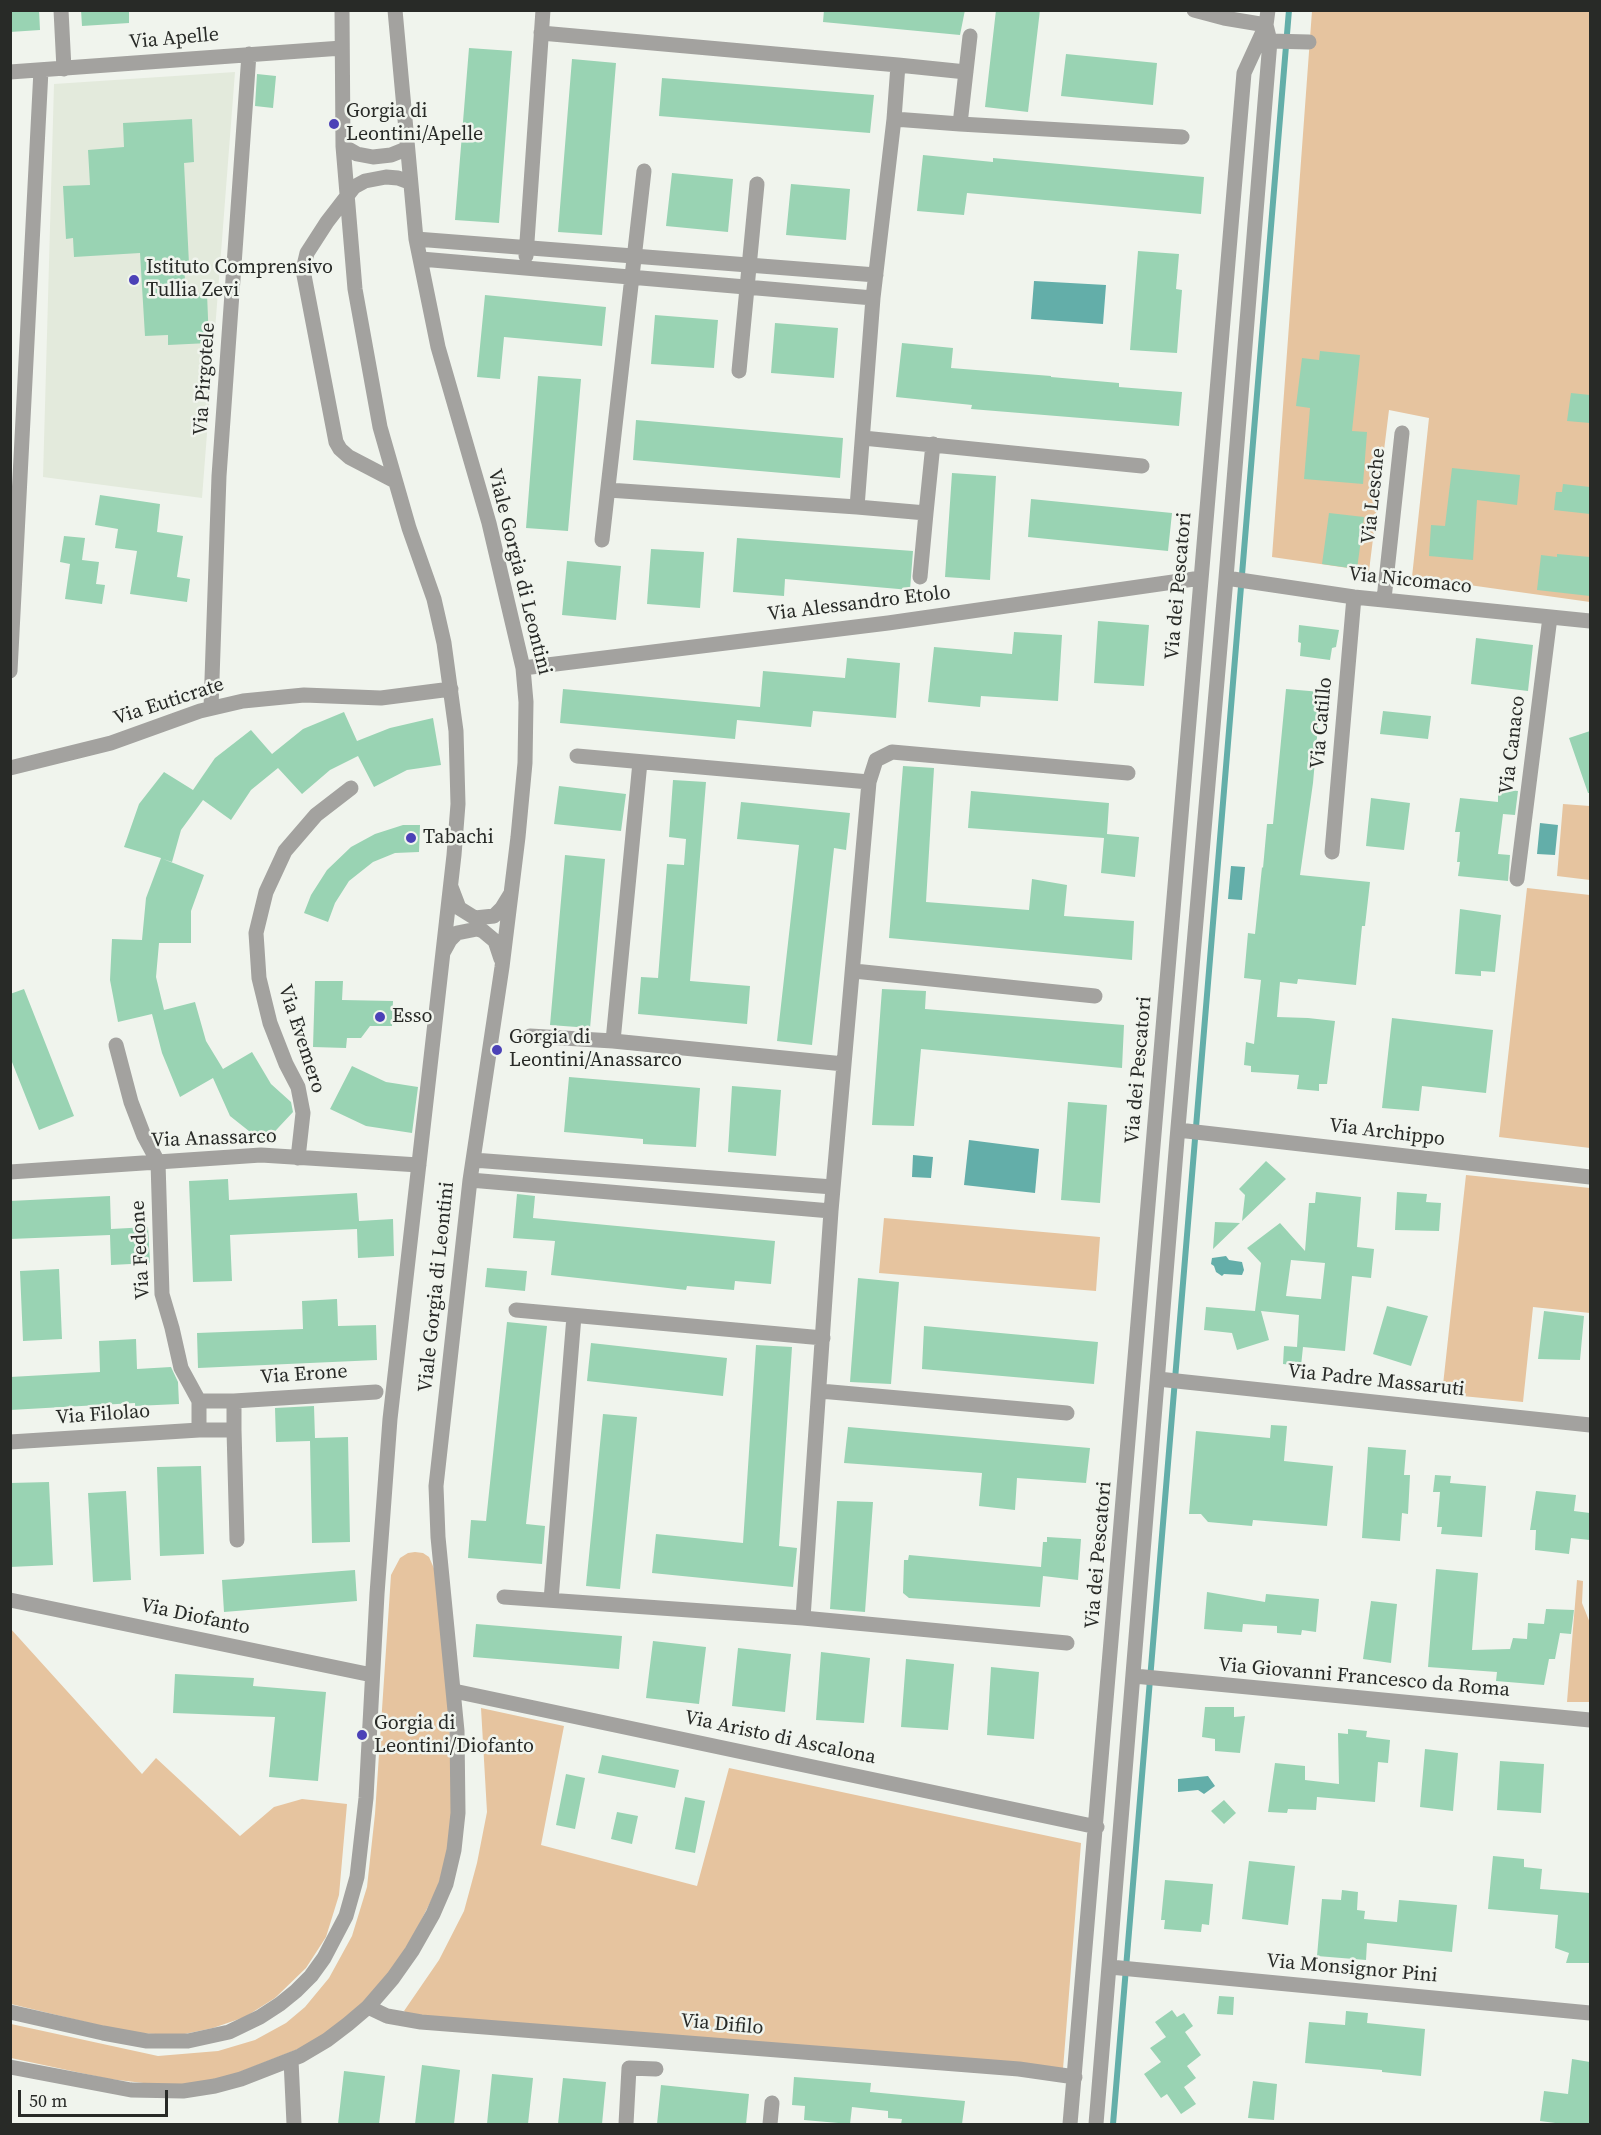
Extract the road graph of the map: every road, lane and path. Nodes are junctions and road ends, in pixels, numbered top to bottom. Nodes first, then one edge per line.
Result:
1 (61, 10) edge
2 (342, 10) edge
3 (395, 10) edge
4 (543, 10) edge
5 (1194, 10) edge
6 (1267, 18) edge
7 (541, 33) junction
8 (970, 36) dead end
9 (1274, 41) junction
10 (1306, 42) dead end
11 (342, 48) junction
12 (249, 54) junction
13 (898, 65) junction
14 (64, 69) junction
15 (41, 70) junction
16 (10, 72) edge
17 (966, 72) junction
18 (894, 119) junction
19 (960, 124) junction
20 (1182, 137) dead end
21 (343, 146) junction
22 (406, 149) junction
23 (644, 171) dead end
24 (409, 182) junction
25 (757, 184) dead end
26 (346, 196) junction
27 (416, 239) junction
28 (526, 246) junction
29 (635, 255) junction
30 (421, 259) junction
31 (749, 266) junction
32 (526, 268) junction
33 (876, 275) junction
34 (632, 277) junction
35 (748, 287) junction
36 (873, 298) junction
37 (739, 371) dead end
38 (17, 420) edge
39 (1402, 434) dead end
40 (863, 438) junction
41 (933, 444) junction
42 (1143, 466) dead end
43 (395, 482) junction
44 (608, 490) junction
45 (857, 507) junction
46 (926, 513) junction
47 (602, 540) dead end
48 (920, 577) dead end
49 (1201, 578) junction
50 (1230, 579) junction
51 (1354, 597) junction
52 (1384, 599) junction
53 (1550, 617) junction
54 (1590, 621) edge
55 (523, 668) junction
56 (10, 671) edge
57 (451, 689) junction
58 (211, 708) junction
59 (577, 756) dead end
60 (640, 762) junction
61 (10, 768) edge
62 (1128, 773) dead end
63 (869, 782) junction
64 (351, 788) dead end
65 (1332, 852) dead end
66 (1517, 879) dead end
67 (451, 884) junction
68 (512, 890) junction
69 (441, 957) junction
70 (502, 967) junction
71 (854, 971) junction
72 (1095, 996) dead end
73 (530, 1036) dead end
74 (613, 1041) junction
75 (116, 1045) dead end
76 (844, 1064) junction
77 (1182, 1130) junction
78 (298, 1158) junction
79 (473, 1160) junction
80 (158, 1162) junction
81 (419, 1165) junction
82 (586, 1169) junction
83 (10, 1172) edge
84 (667, 1175) junction
85 (1590, 1177) edge
86 (470, 1180) junction
87 (754, 1181) junction
88 (833, 1187) junction
89 (583, 1190) junction
90 (666, 1197) junction
91 (752, 1204) junction
92 (831, 1211) junction
93 (516, 1310) dead end
94 (574, 1316) junction
95 (824, 1338) junction
96 (1163, 1379) junction
97 (820, 1391) junction
98 (376, 1392) dead end
99 (199, 1401) junction
100 (234, 1401) junction
101 (1067, 1413) dead end
102 (1590, 1425) edge
103 (199, 1430) junction
104 (234, 1430) junction
105 (10, 1442) edge
106 (237, 1540) dead end
107 (504, 1597) dead end
108 (10, 1600) edge
109 (550, 1600) junction
110 (803, 1618) junction
111 (1067, 1643) dead end
112 (372, 1675) junction
113 (1141, 1677) junction
114 (454, 1691) junction
115 (1590, 1720) edge
116 (1097, 1827) junction
117 (1114, 1967) junction
118 (368, 2007) junction
119 (10, 2012) edge
120 (1590, 2013) edge
121 (291, 2060) junction
122 (10, 2067) edge
123 (656, 2069) dead end
124 (1075, 2077) junction
125 (772, 2103) dead end
126 (294, 2124) edge
127 (626, 2124) edge
128 (770, 2124) edge
129 (1070, 2124) edge
130 (1096, 2124) edge

1 - 14 street
2 - 11 street, Viale Gorgia di Leontini
3 - 22 street, Viale Gorgia di Leontini
4 - 7 street
5 - 6 street
6 - 9 street
6 - 49 street, Via dei Pescatori
7 - 13 street
7 - 28 street
8 - 17 street
9 - 10 street
9 - 50 street
11 - 12 street, Via Apelle
11 - 21 street, Viale Gorgia di Leontini
12 - 14 street, Via Apelle
12 - 58 street, Via Pirgotele
13 - 17 street
13 - 18 street
14 - 15 street, Via Apelle
15 - 16 street, Via Apelle
15 - 38 street
17 - 19 street
18 - 19 street
18 - 33 street
19 - 20 street
21 - 22 street
21 - 26 street, Viale Gorgia di Leontini
22 - 24 street, Viale Gorgia di Leontini
23 - 29 street
24 - 26 street
24 - 27 street, Viale Gorgia di Leontini
25 - 31 street
26 - 43 street, Viale Gorgia di Leontini
26 - 43 street
27 - 28 street
27 - 30 street, Viale Gorgia di Leontini
28 - 29 street
28 - 32 street
29 - 31 street
29 - 34 street
30 - 32 street
30 - 55 street, Viale Gorgia di Leontini
31 - 33 street
31 - 35 street
32 - 34 street
33 - 36 street
34 - 35 street
34 - 44 street
35 - 36 street
35 - 37 street
36 - 40 street
38 - 56 street
39 - 52 street, Via Lesche
40 - 41 street
40 - 45 street
41 - 42 street
41 - 46 street
43 - 57 street, Viale Gorgia di Leontini
44 - 45 street
44 - 47 street
45 - 46 street
46 - 48 street
49 - 55 street, Via Alessandro Etolo
49 - 116 street, Via dei Pescatori
50 - 51 street, Via Nicomaco
50 - 77 street
51 - 52 street, Via Nicomaco
51 - 65 street, Via Catillo
52 - 53 street, Via Nicomaco
53 - 54 street, Via Nicomaco
53 - 66 street, Via Canaco
55 - 68 street, Viale Gorgia di Leontini
57 - 58 street, Via Euticrate
57 - 67 street, Viale Gorgia di Leontini
58 - 61 street, Via Euticrate
59 - 60 street
60 - 63 street
60 - 74 street
62 - 63 street
63 - 71 street
64 - 78 street, Via Evemero
67 - 68 street
67 - 69 street, Viale Gorgia di Leontini
68 - 70 street, Viale Gorgia di Leontini
69 - 70 street
69 - 81 street, Viale Gorgia di Leontini
70 - 79 street, Viale Gorgia di Leontini
71 - 72 street
71 - 76 street
73 - 74 street
74 - 76 street
75 - 80 street
76 - 88 street
77 - 85 street, Via Archippo
77 - 96 street
78 - 80 street, Via Anassarco
78 - 81 street, Via Anassarco
79 - 82 street
79 - 86 street, Viale Gorgia di Leontini
80 - 83 street, Via Anassarco
80 - 99 street, Via Fedone
81 - 112 street, Viale Gorgia di Leontini
82 - 84 street
82 - 89 street
84 - 87 street
84 - 90 street
86 - 89 street
86 - 114 street, Viale Gorgia di Leontini
87 - 88 street
87 - 91 street
88 - 92 street
89 - 90 street
90 - 91 street
91 - 92 street
92 - 95 street
93 - 94 street
94 - 95 street
94 - 109 street
95 - 97 street
96 - 102 street, Via Padre Massaruti
96 - 113 street
97 - 101 street
97 - 110 street
98 - 100 street, Via Erone
99 - 100 street, Via Erone
99 - 103 street
100 - 104 street
103 - 104 street, Via Filolao
103 - 105 street, Via Filolao
104 - 106 street
107 - 109 street
108 - 112 street, Via Diofanto
109 - 110 street
110 - 111 street
112 - 119 street, Viale Gorgia di Leontini
113 - 115 street, Via Giovanni Francesco da Roma
113 - 117 street
114 - 116 street, Via Aristo di Ascalona
114 - 118 street, Viale Gorgia di Leontini
116 - 124 street, Via dei Pescatori
117 - 120 street, Via Monsignor Pini
117 - 130 street
118 - 121 street, Viale Gorgia di Leontini
118 - 124 street, Via Difilo
121 - 122 street, Viale Gorgia di Leontini
121 - 126 street
123 - 127 street
124 - 129 street, Via dei Pescatori
125 - 128 street

